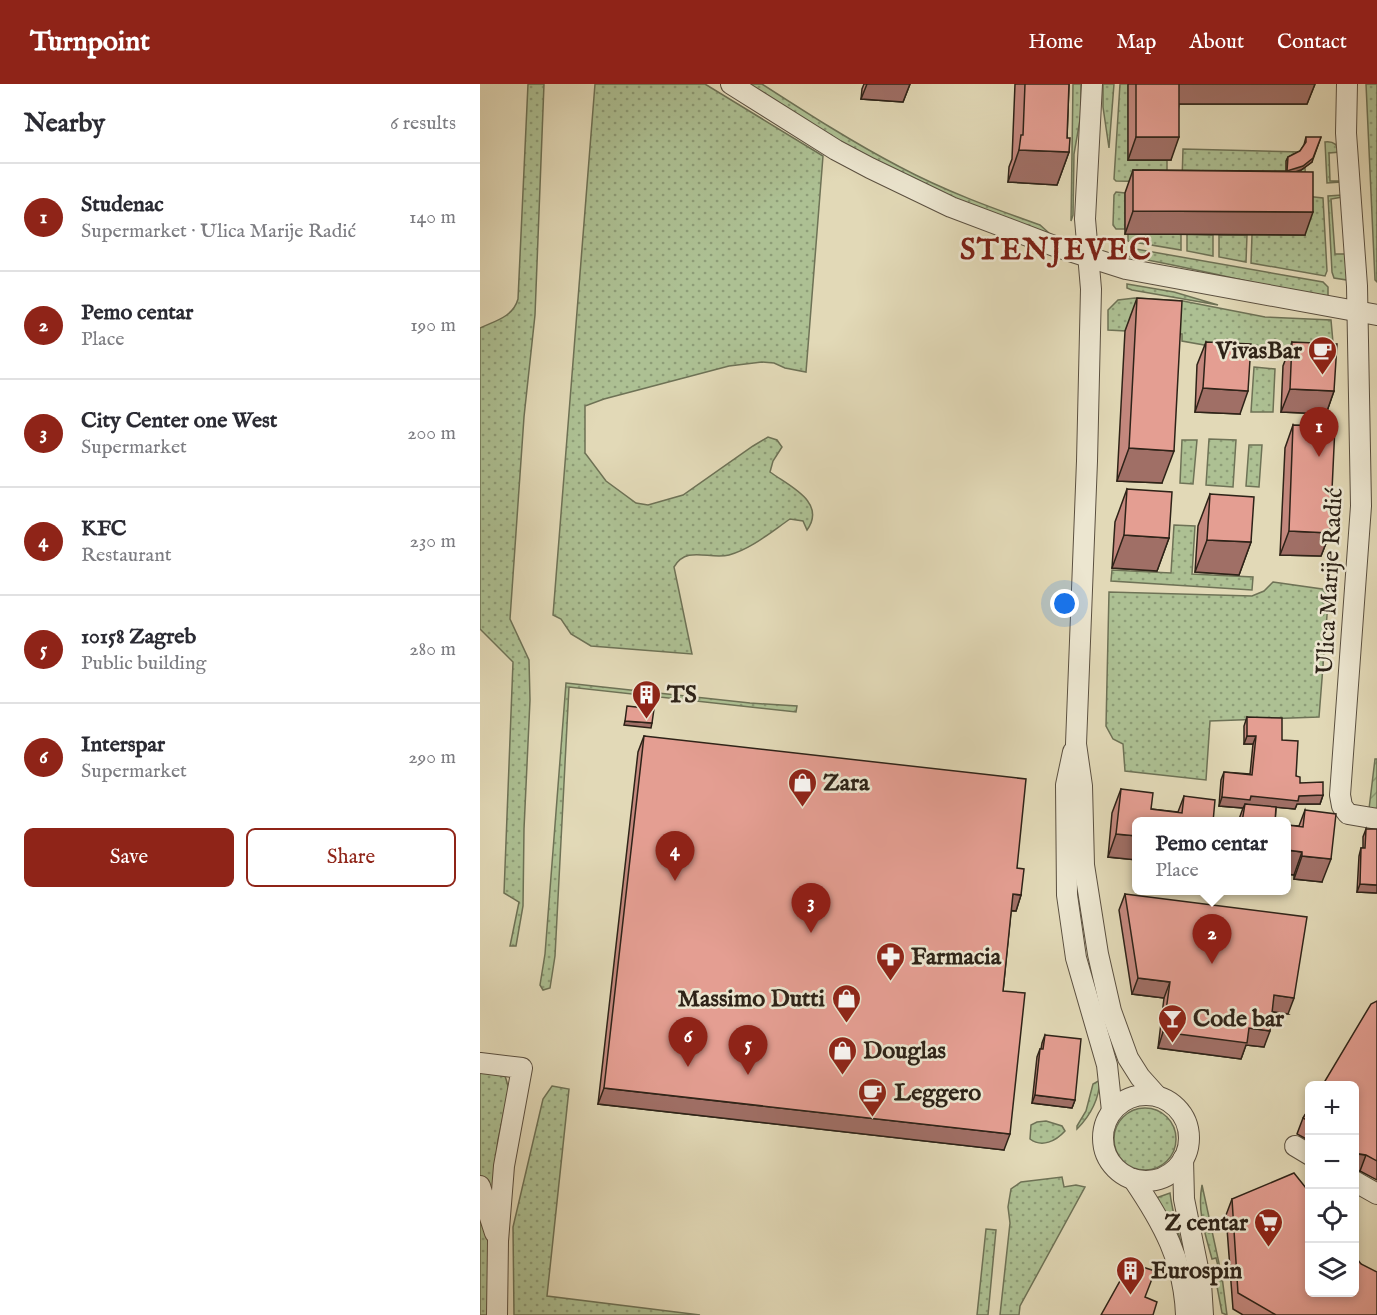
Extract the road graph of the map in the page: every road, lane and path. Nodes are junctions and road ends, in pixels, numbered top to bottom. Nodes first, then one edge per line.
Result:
1 (730, 84) edge
2 (1092, 84) edge
3 (1347, 84) edge
4 (1088, 258) junction
5 (1357, 312) junction
6 (1377, 315) edge
7 (1076, 744) junction
8 (1377, 819) edge
9 (480, 1063) edge
10 (1157, 1096) junction
11 (1112, 1111) junction
12 (1183, 1159) junction
13 (1134, 1179) junction
14 (1359, 1184) edge
15 (480, 1186) edge
16 (1377, 1194) edge
17 (498, 1241) junction
18 (497, 1315) edge
19 (1186, 1315) edge
20 (1203, 1315) edge

1 - 4 street
2 - 4 street
3 - 5 street, Ulica Marije Radić
4 - 5 street
4 - 7 street
5 - 6 street
5 - 8 street, Ulica Marije Radić
7 - 10 street
7 - 11 street
9 - 17 street
10 - 11 street
10 - 12 street
11 - 13 street
12 - 13 street
12 - 20 street
13 - 19 street
14 - 16 street
15 - 17 street
17 - 18 street

